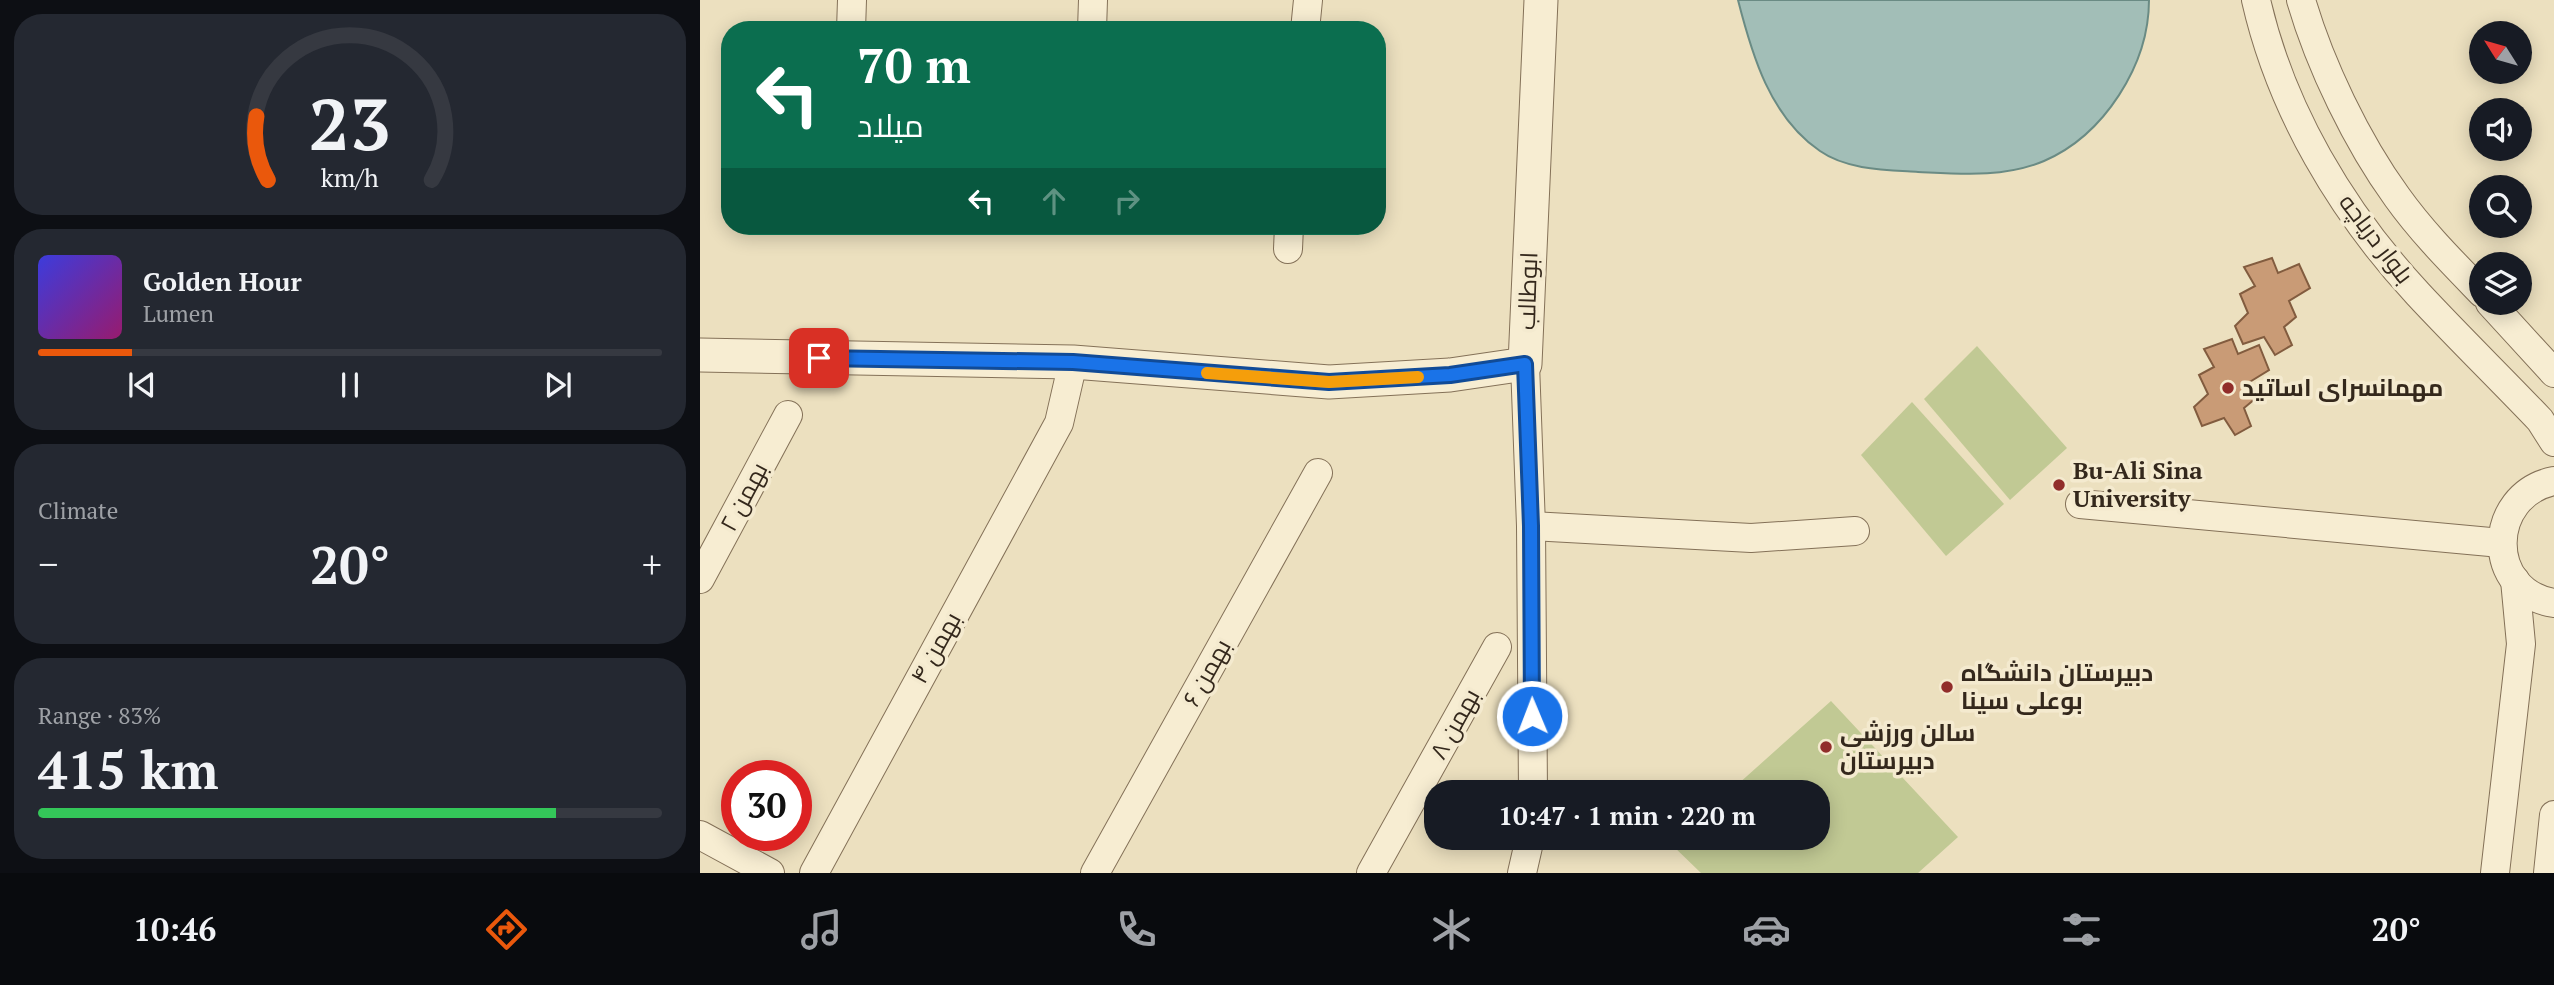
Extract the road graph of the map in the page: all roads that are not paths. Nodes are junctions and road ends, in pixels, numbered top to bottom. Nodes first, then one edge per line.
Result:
1 (852, 0) edge
2 (1093, 0) edge
3 (1308, 0) edge
4 (1541, 0) edge
5 (2256, 0) edge
6 (2301, 0) edge
7 (851, 21) edge
8 (1092, 21) edge
9 (1307, 21) edge
10 (2469, 279) edge
11 (2501, 315) edge
12 (700, 355) edge
13 (1073, 362) junction
14 (1525, 364) junction
15 (2554, 373) edge
16 (788, 415) dead end
17 (2554, 442) edge
18 (1318, 473) dead end
19 (2553, 475) edge
20 (2080, 505) dead end
21 (1531, 526) junction
22 (1855, 531) dead end
23 (2501, 543) junction
24 (700, 579) edge
25 (2515, 580) junction
26 (2554, 603) edge
27 (1497, 648) dead end
28 (1533, 780) edge
29 (2554, 816) edge
30 (700, 835) edge
31 (1527, 850) edge
32 (770, 873) edge
33 (814, 873) edge
34 (1095, 873) edge
35 (1371, 873) edge
36 (1522, 873) edge
37 (2495, 873) edge
38 (2548, 873) edge

1 - 7 street
2 - 8 street
3 - 9 street
4 - 14 street, ابوطالب
5 - 17 street, بلوار دریاچه
6 - 10 street, بلوار دریاچه
11 - 15 street
12 - 13 street
13 - 14 street
13 - 33 street, بهمن ۴
14 - 21 street, ابوطالب
16 - 24 street, بهمن ۲
18 - 34 street, بهمن ۶
19 - 23 street
20 - 23 street
21 - 22 street
21 - 28 street, ابوطالب
23 - 25 street
25 - 26 street
25 - 37 street
27 - 35 street, بهمن ۸
29 - 38 street
30 - 32 street
31 - 36 street

